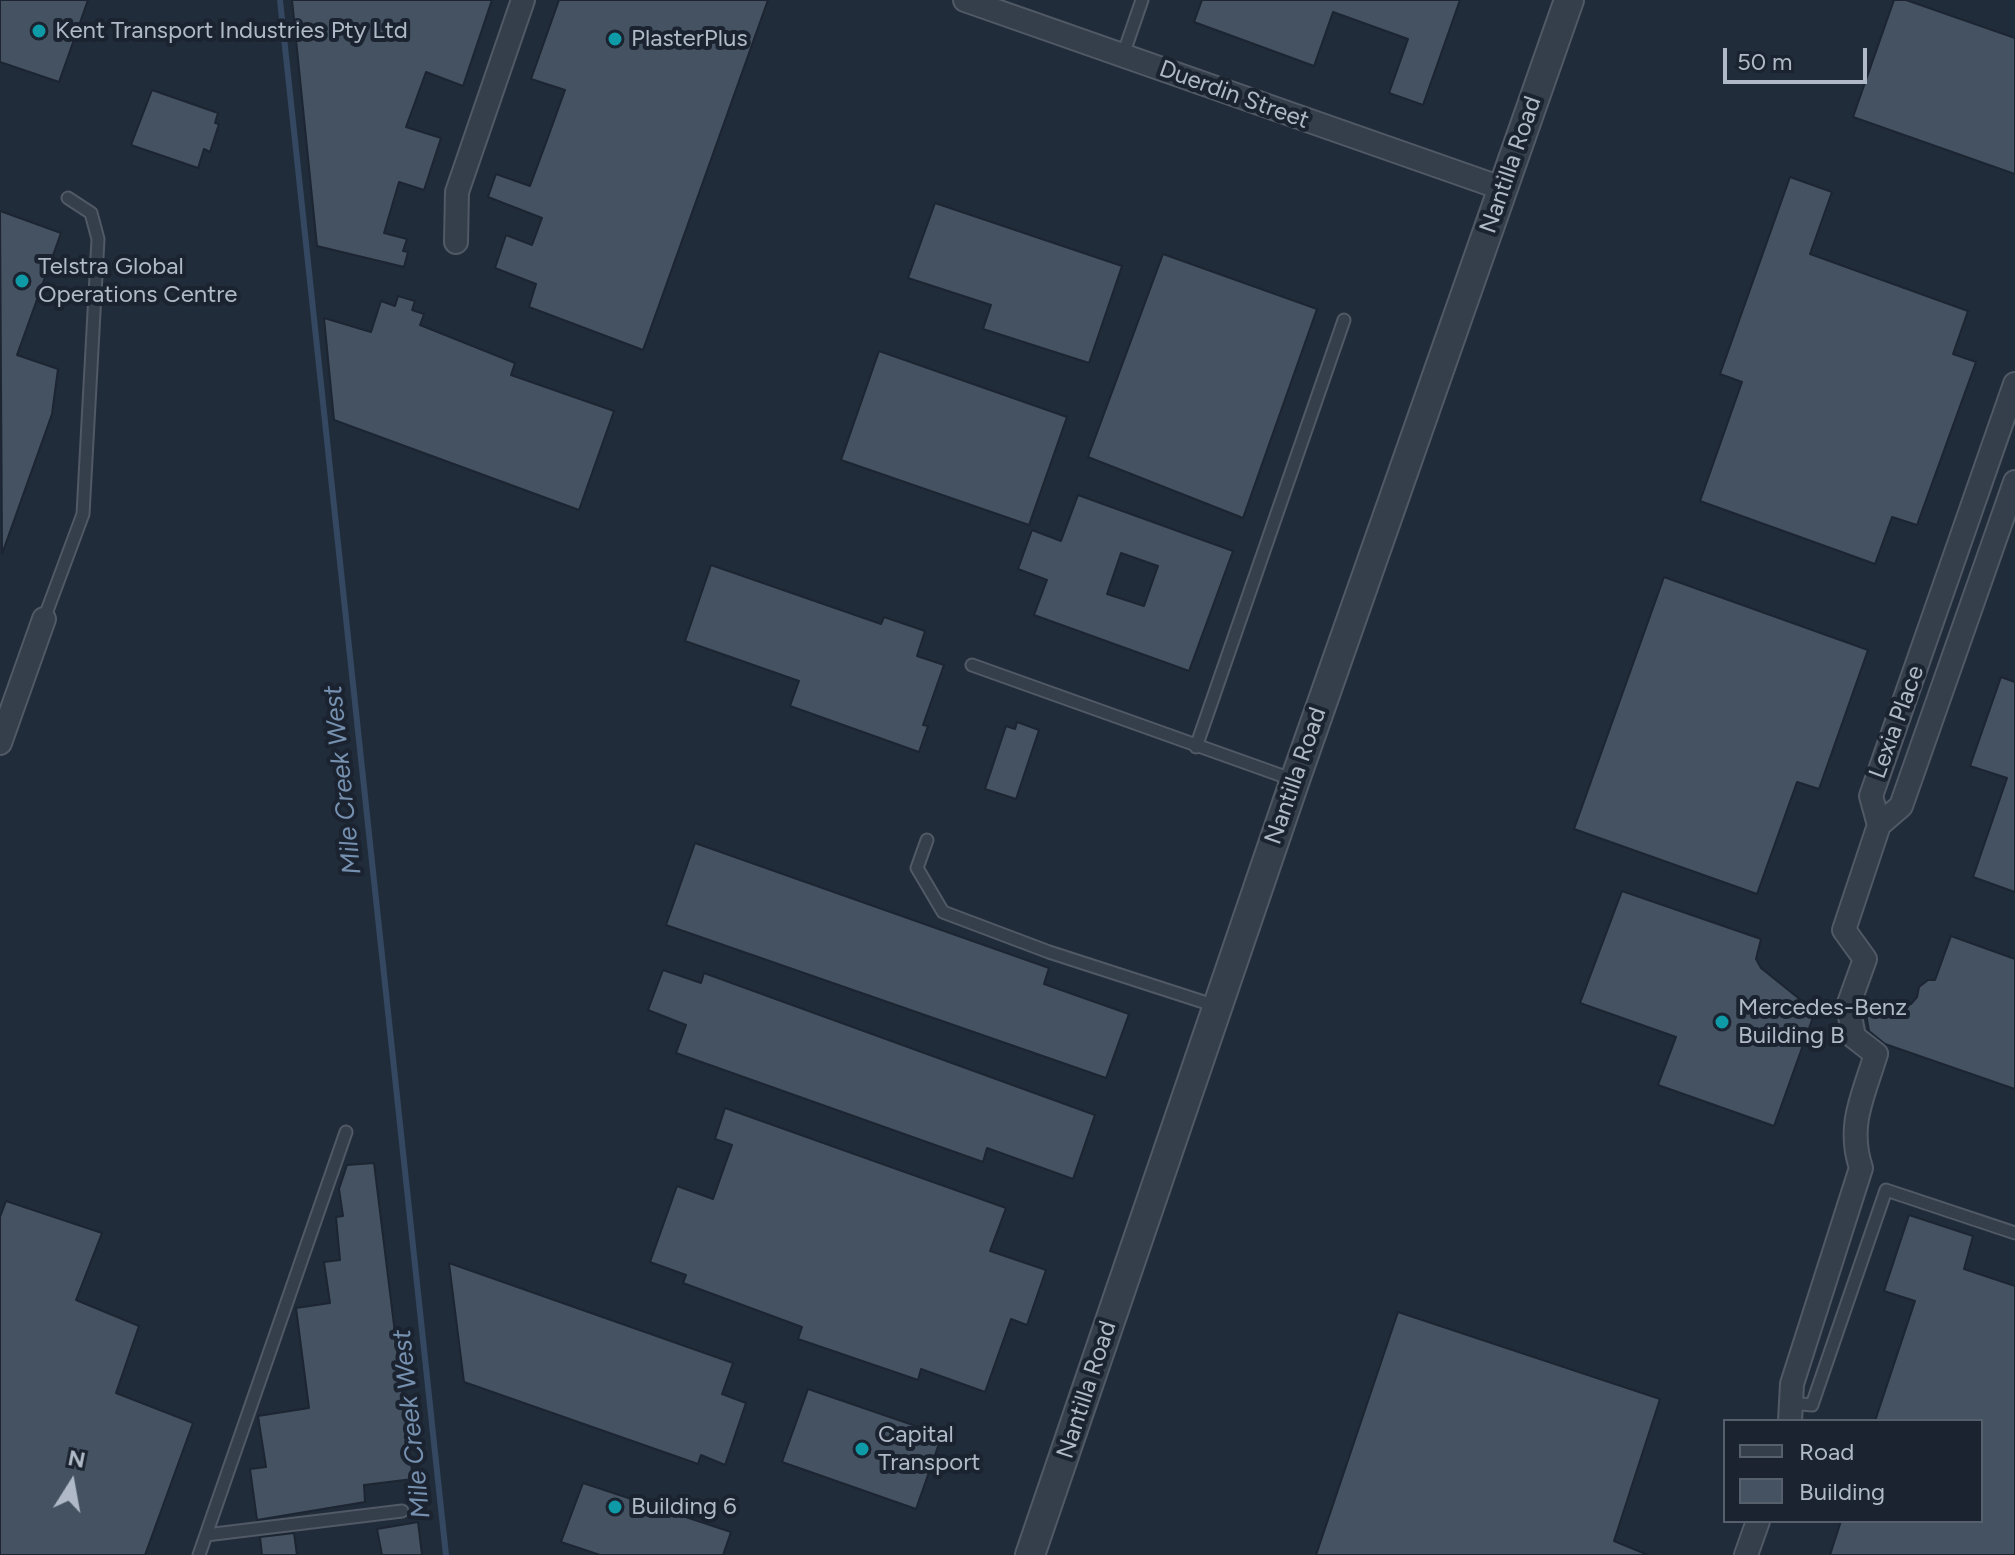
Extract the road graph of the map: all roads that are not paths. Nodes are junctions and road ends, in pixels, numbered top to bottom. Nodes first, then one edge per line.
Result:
1 (523, 0) edge
2 (965, 0) edge
3 (1142, 0) edge
4 (1569, 0) edge
5 (1123, 55) junction
6 (1504, 189) junction
7 (68, 198) dead end
8 (456, 242) dead end
9 (1344, 320) dead end
10 (2015, 384) edge
11 (1981, 484) junction
12 (2013, 488) edge
13 (44, 619) joint
14 (1933, 620) junction
15 (1963, 630) junction
16 (972, 665) dead end
17 (0, 743) edge
18 (1196, 747) junction
19 (1295, 780) junction
20 (1879, 825) junction
21 (927, 840) dead end
22 (1217, 1007) junction
23 (346, 1132) dead end
24 (2015, 1233) edge
25 (1790, 1412) edge
26 (402, 1511) dead end
27 (1757, 1523) edge
28 (206, 1535) junction
29 (199, 1555) edge
30 (1030, 1555) edge
31 (1746, 1555) edge

1 - 8 street
2 - 5 street, Duerdin Street
3 - 5 lane
4 - 6 street, Nantilla Road
5 - 6 street, Duerdin Street
6 - 19 street, Nantilla Road
7 - 13 lane
9 - 18 lane
10 - 11 street, Lexia Place
11 - 12 street, Lexia Place
11 - 14 street, Lexia Place
12 - 15 street, Lexia Place
13 - 17 street
14 - 15 street
14 - 20 street, Lexia Place
15 - 20 street, Lexia Place
16 - 18 lane
18 - 19 lane
19 - 22 street, Nantilla Road
20 - 25 street, Lexia Place
21 - 22 lane
22 - 30 street, Nantilla Road
23 - 28 lane
24 - 25 lane
26 - 28 lane
27 - 31 street
28 - 29 lane

